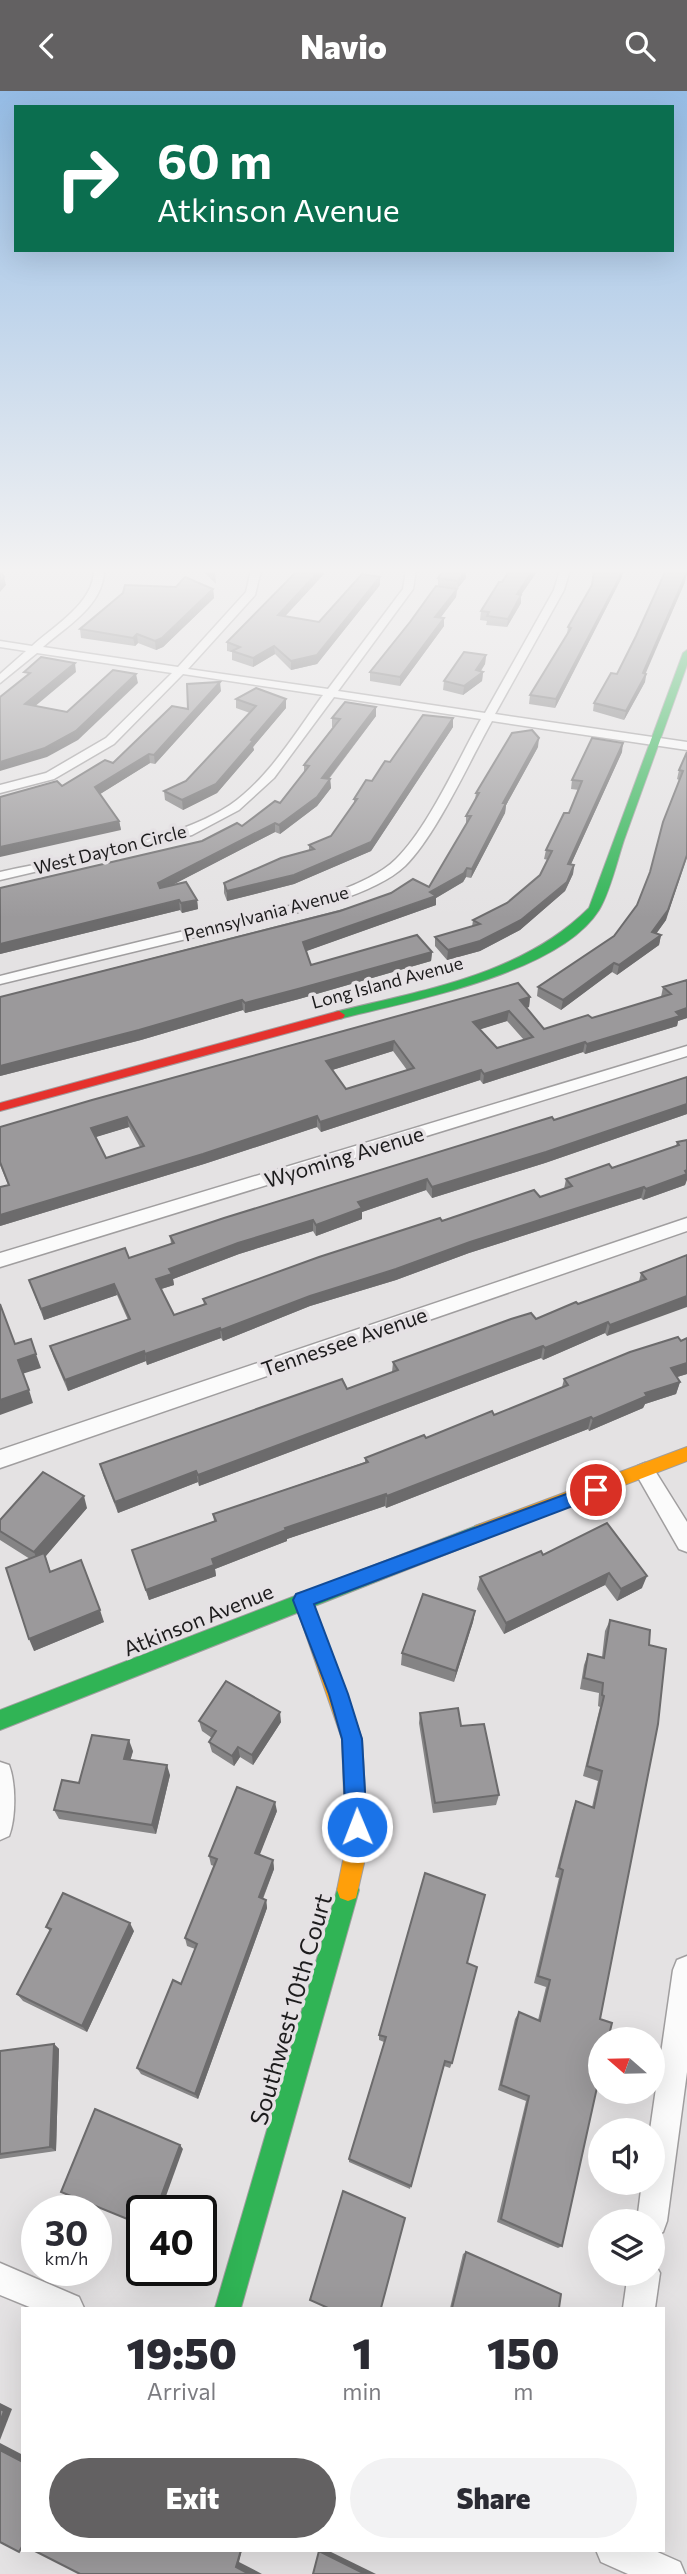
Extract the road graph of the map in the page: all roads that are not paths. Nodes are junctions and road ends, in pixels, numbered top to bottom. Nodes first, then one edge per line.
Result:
1 (165, 686) edge
2 (281, 686) edge
3 (335, 686) edge
4 (505, 686) edge
5 (675, 686) edge
6 (330, 693) junction
7 (488, 716) junction
8 (654, 741) junction
9 (687, 746) edge
10 (0, 789) edge
11 (0, 876) edge
12 (0, 980) edge
13 (687, 1051) edge
14 (0, 1107) edge
15 (687, 1224) edge
16 (0, 1260) edge
17 (687, 1454) edge
18 (0, 1459) edge
19 (645, 1472) junction
20 (687, 1542) edge
21 (303, 1600) junction
22 (0, 1720) edge
23 (0, 1775) edge
24 (0, 1827) edge
25 (687, 1970) edge
26 (654, 2209) edge
27 (0, 2279) edge
28 (642, 2286) edge
29 (66, 2307) edge
30 (228, 2307) edge
31 (639, 2307) edge
32 (618, 2552) edge
33 (668, 2574) edge

1 - 10 street
2 - 6 street
3 - 6 street, West Dayton Circle
4 - 7 street, Pennsylvania Avenue
5 - 8 street, Long Island Avenue
6 - 7 street
6 - 11 street, West Dayton Circle
7 - 8 street
7 - 12 street, Pennsylvania Avenue
8 - 9 street
8 - 14 street, Long Island Avenue
13 - 16 street, Wyoming Avenue
15 - 18 street, Tennessee Avenue
17 - 19 street, Atkinson Avenue
19 - 20 street
19 - 21 street, Atkinson Avenue
21 - 22 street, Atkinson Avenue
21 - 30 street, Southwest 10th Court
23 - 24 street
25 - 26 street
27 - 29 street
28 - 31 street
32 - 33 street

